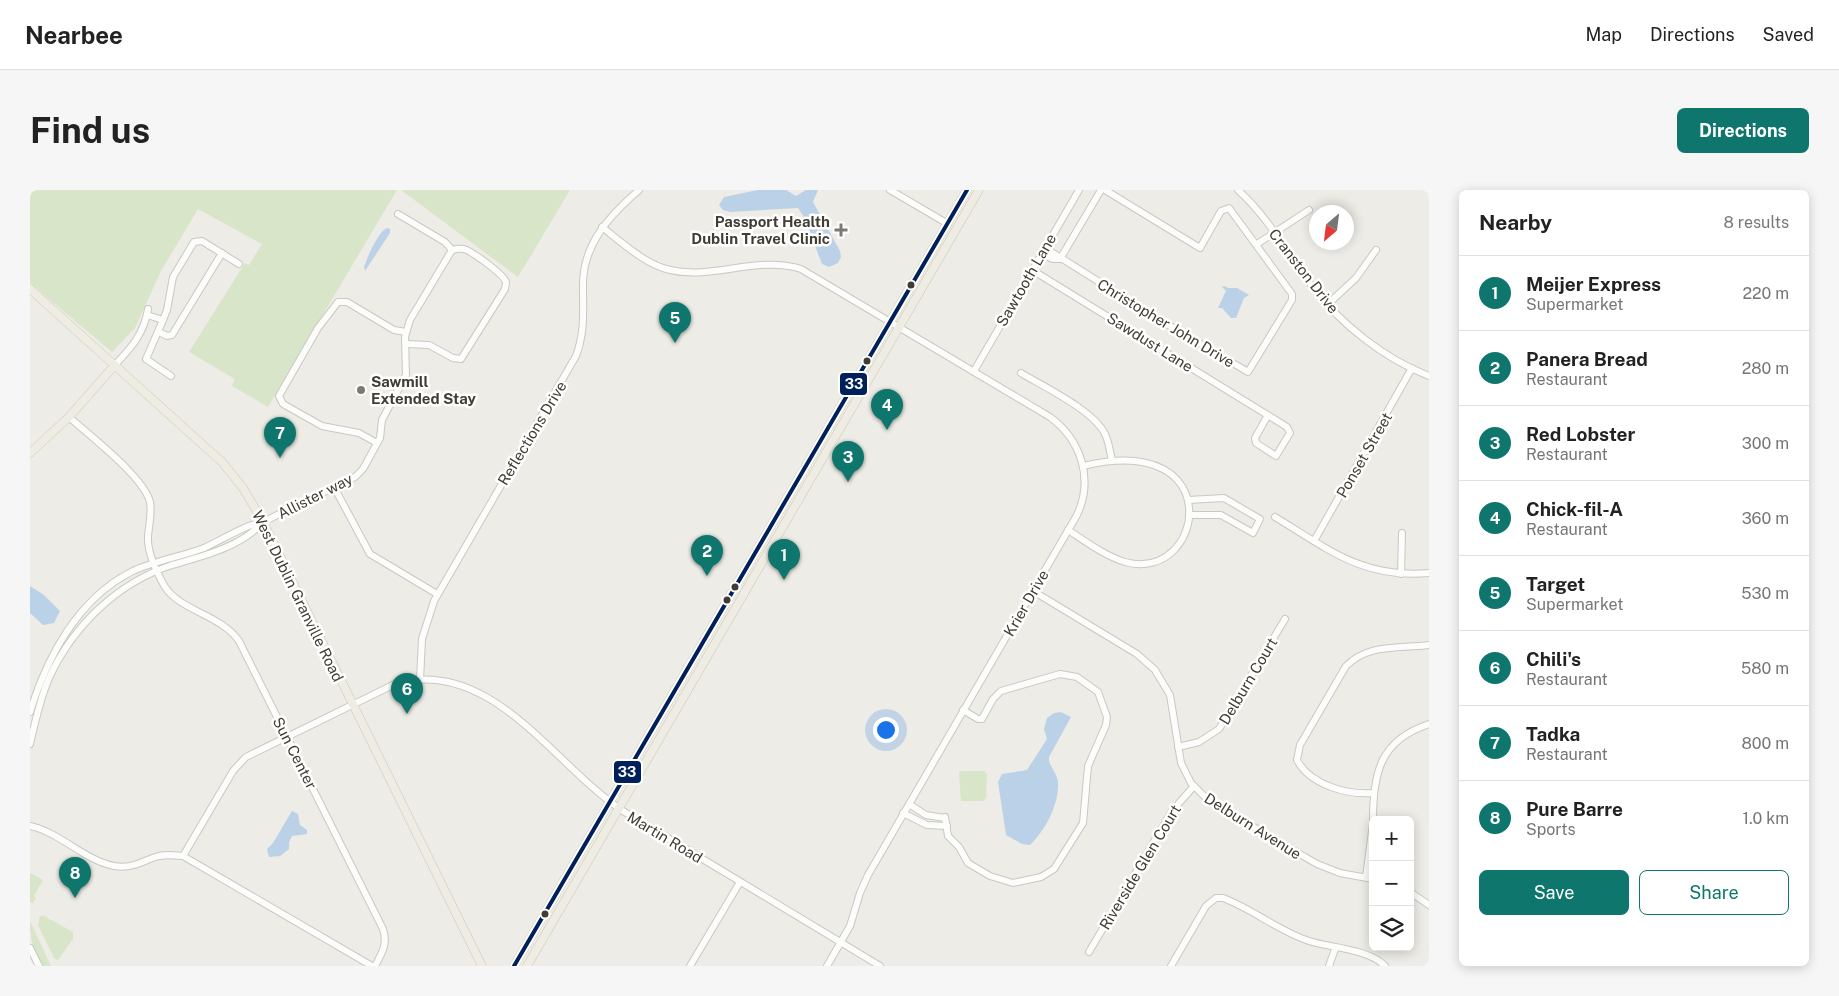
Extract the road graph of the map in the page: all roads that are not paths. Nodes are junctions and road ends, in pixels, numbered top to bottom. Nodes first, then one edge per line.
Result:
1 (639, 190) edge
2 (890, 190) edge
3 (967, 190) edge
4 (979, 190) edge
5 (1079, 190) edge
6 (1101, 190) edge
7 (1105, 190) edge
8 (1238, 190) edge
9 (1309, 210) dead end
10 (398, 214) dead end
11 (948, 224) junction
12 (602, 227) junction
13 (1275, 233) junction
14 (1257, 244) junction
15 (1044, 248) junction
16 (452, 250) junction
17 (1376, 250) dead end
18 (222, 253) junction
19 (1041, 254) junction
20 (1060, 259) junction
21 (239, 264) dead end
22 (1032, 270) junction
23 (30, 289) edge
24 (1328, 306) junction
25 (163, 320) junction
26 (891, 321) junction
27 (900, 326) junction
28 (159, 332) junction
29 (406, 332) junction
30 (407, 344) junction
31 (114, 366) junction
32 (1412, 368) junction
33 (974, 371) junction
34 (1021, 373) dead end
35 (171, 376) dead end
36 (1429, 376) edge
37 (1268, 415) junction
38 (68, 417) junction
39 (377, 443) junction
40 (30, 453) edge
41 (1112, 460) junction
42 (1083, 466) junction
43 (334, 487) junction
44 (1188, 500) junction
45 (1189, 515) junction
46 (1275, 517) dead end
47 (263, 522) junction
48 (1068, 530) junction
49 (1402, 533) dead end
50 (1314, 540) junction
51 (154, 563) junction
52 (157, 570) junction
53 (1429, 573) edge
54 (1401, 574) junction
55 (1032, 591) junction
56 (437, 594) junction
57 (1284, 619) dead end
58 (1429, 645) edge
59 (420, 680) junction
60 (352, 705) junction
61 (963, 710) junction
62 (30, 712) edge
63 (1429, 724) edge
64 (287, 736) junction
65 (30, 744) edge
66 (1178, 747) junction
67 (1194, 786) junction
68 (1373, 793) junction
69 (610, 802) junction
70 (909, 804) junction
71 (619, 808) junction
72 (904, 813) junction
73 (1373, 816) edge
74 (30, 826) edge
75 (946, 826) junction
76 (182, 856) junction
77 (1369, 878) edge
78 (740, 882) junction
79 (1414, 895) edge
80 (1429, 905) edge
81 (841, 942) junction
82 (30, 948) edge
83 (1335, 948) junction
84 (1089, 952) dead end
85 (39, 966) edge
86 (374, 966) edge
87 (482, 966) edge
88 (514, 966) edge
89 (527, 966) edge
90 (690, 966) edge
91 (827, 966) edge
92 (880, 966) edge
93 (1171, 966) edge
94 (1330, 966) edge
95 (1385, 966) edge

1 - 12 street, Reflections Drive
2 - 11 street
3 - 11 main road
4 - 27 main road
5 - 15 street, Sawtooth Lane
6 - 20 street
7 - 14 street
8 - 13 street, Cranston Drive
9 - 13 street
10 - 16 street
11 - 26 main road
12 - 26 street, Krier Drive
12 - 56 street, Reflections Drive
13 - 14 street
13 - 24 street, Cranston Drive
14 - 20 street, Christopher John Drive
15 - 19 street, Sawtooth Lane
15 - 20 street, Christopher John Drive
16 - 29 street
16 - 30 street
17 - 24 street
18 - 21 street
18 - 25 street
18 - 28 street
19 - 20 street, Christopher John Drive
19 - 22 street, Sawtooth Lane
22 - 33 street, Sawtooth Lane
22 - 37 street, Sawdust Lane
23 - 31 main road, West Dublin Granville Road
24 - 32 street, Cranston Drive
25 - 28 street
25 - 31 street
26 - 27 street, Krier Drive
26 - 69 main road
27 - 33 street, Krier Drive
27 - 71 main road
28 - 35 street
29 - 30 street, Allister way
29 - 39 street
30 - 39 street, Allister way
31 - 38 main road
31 - 47 main road, West Dublin Granville Road
32 - 36 street, Cranston Drive
32 - 50 street, Ponset Street
33 - 42 street, Krier Drive
34 - 41 street
37 - 37 street, Sawdust Lane
38 - 40 main road
38 - 51 street, Sun Center
39 - 43 street, Allister way
41 - 42 street
41 - 44 street
42 - 48 street, Krier Drive
43 - 47 street, Allister way
43 - 56 street
44 - 45 street
44 - 45 street
45 - 48 street
46 - 50 street
47 - 51 street
47 - 52 street
47 - 60 main road, West Dublin Granville Road
48 - 55 street, Krier Drive
49 - 54 street
50 - 54 street
51 - 52 street, Sun Center
51 - 62 street
52 - 64 street, Sun Center
52 - 65 street
53 - 54 street
55 - 61 street, Krier Drive
55 - 66 street, Delburn Avenue
56 - 59 street, Reflections Drive
57 - 66 street, Delburn Court
58 - 68 street
59 - 60 street, Martin Road
59 - 69 street, Martin Road
60 - 64 street, Martin Road
60 - 87 main road, West Dublin Granville Road
61 - 70 street, Krier Drive
61 - 75 street
63 - 68 street
64 - 76 street, Martin Road
64 - 86 street, Sun Center
66 - 67 street, Delburn Avenue
67 - 77 street, Delburn Avenue
67 - 84 street, Riverside Glen Court
68 - 73 street
69 - 71 street, Martin Road
69 - 88 main road
70 - 72 street, Krier Drive
70 - 75 street
71 - 78 street, Martin Road
71 - 89 main road
72 - 75 street
72 - 81 street, Krier Drive
74 - 76 street
76 - 86 street
78 - 81 street, Martin Road
78 - 90 street
79 - 80 street
81 - 91 street, Krier Drive
81 - 92 street, Martin Road
82 - 85 street
83 - 93 street
83 - 94 street
83 - 95 street

